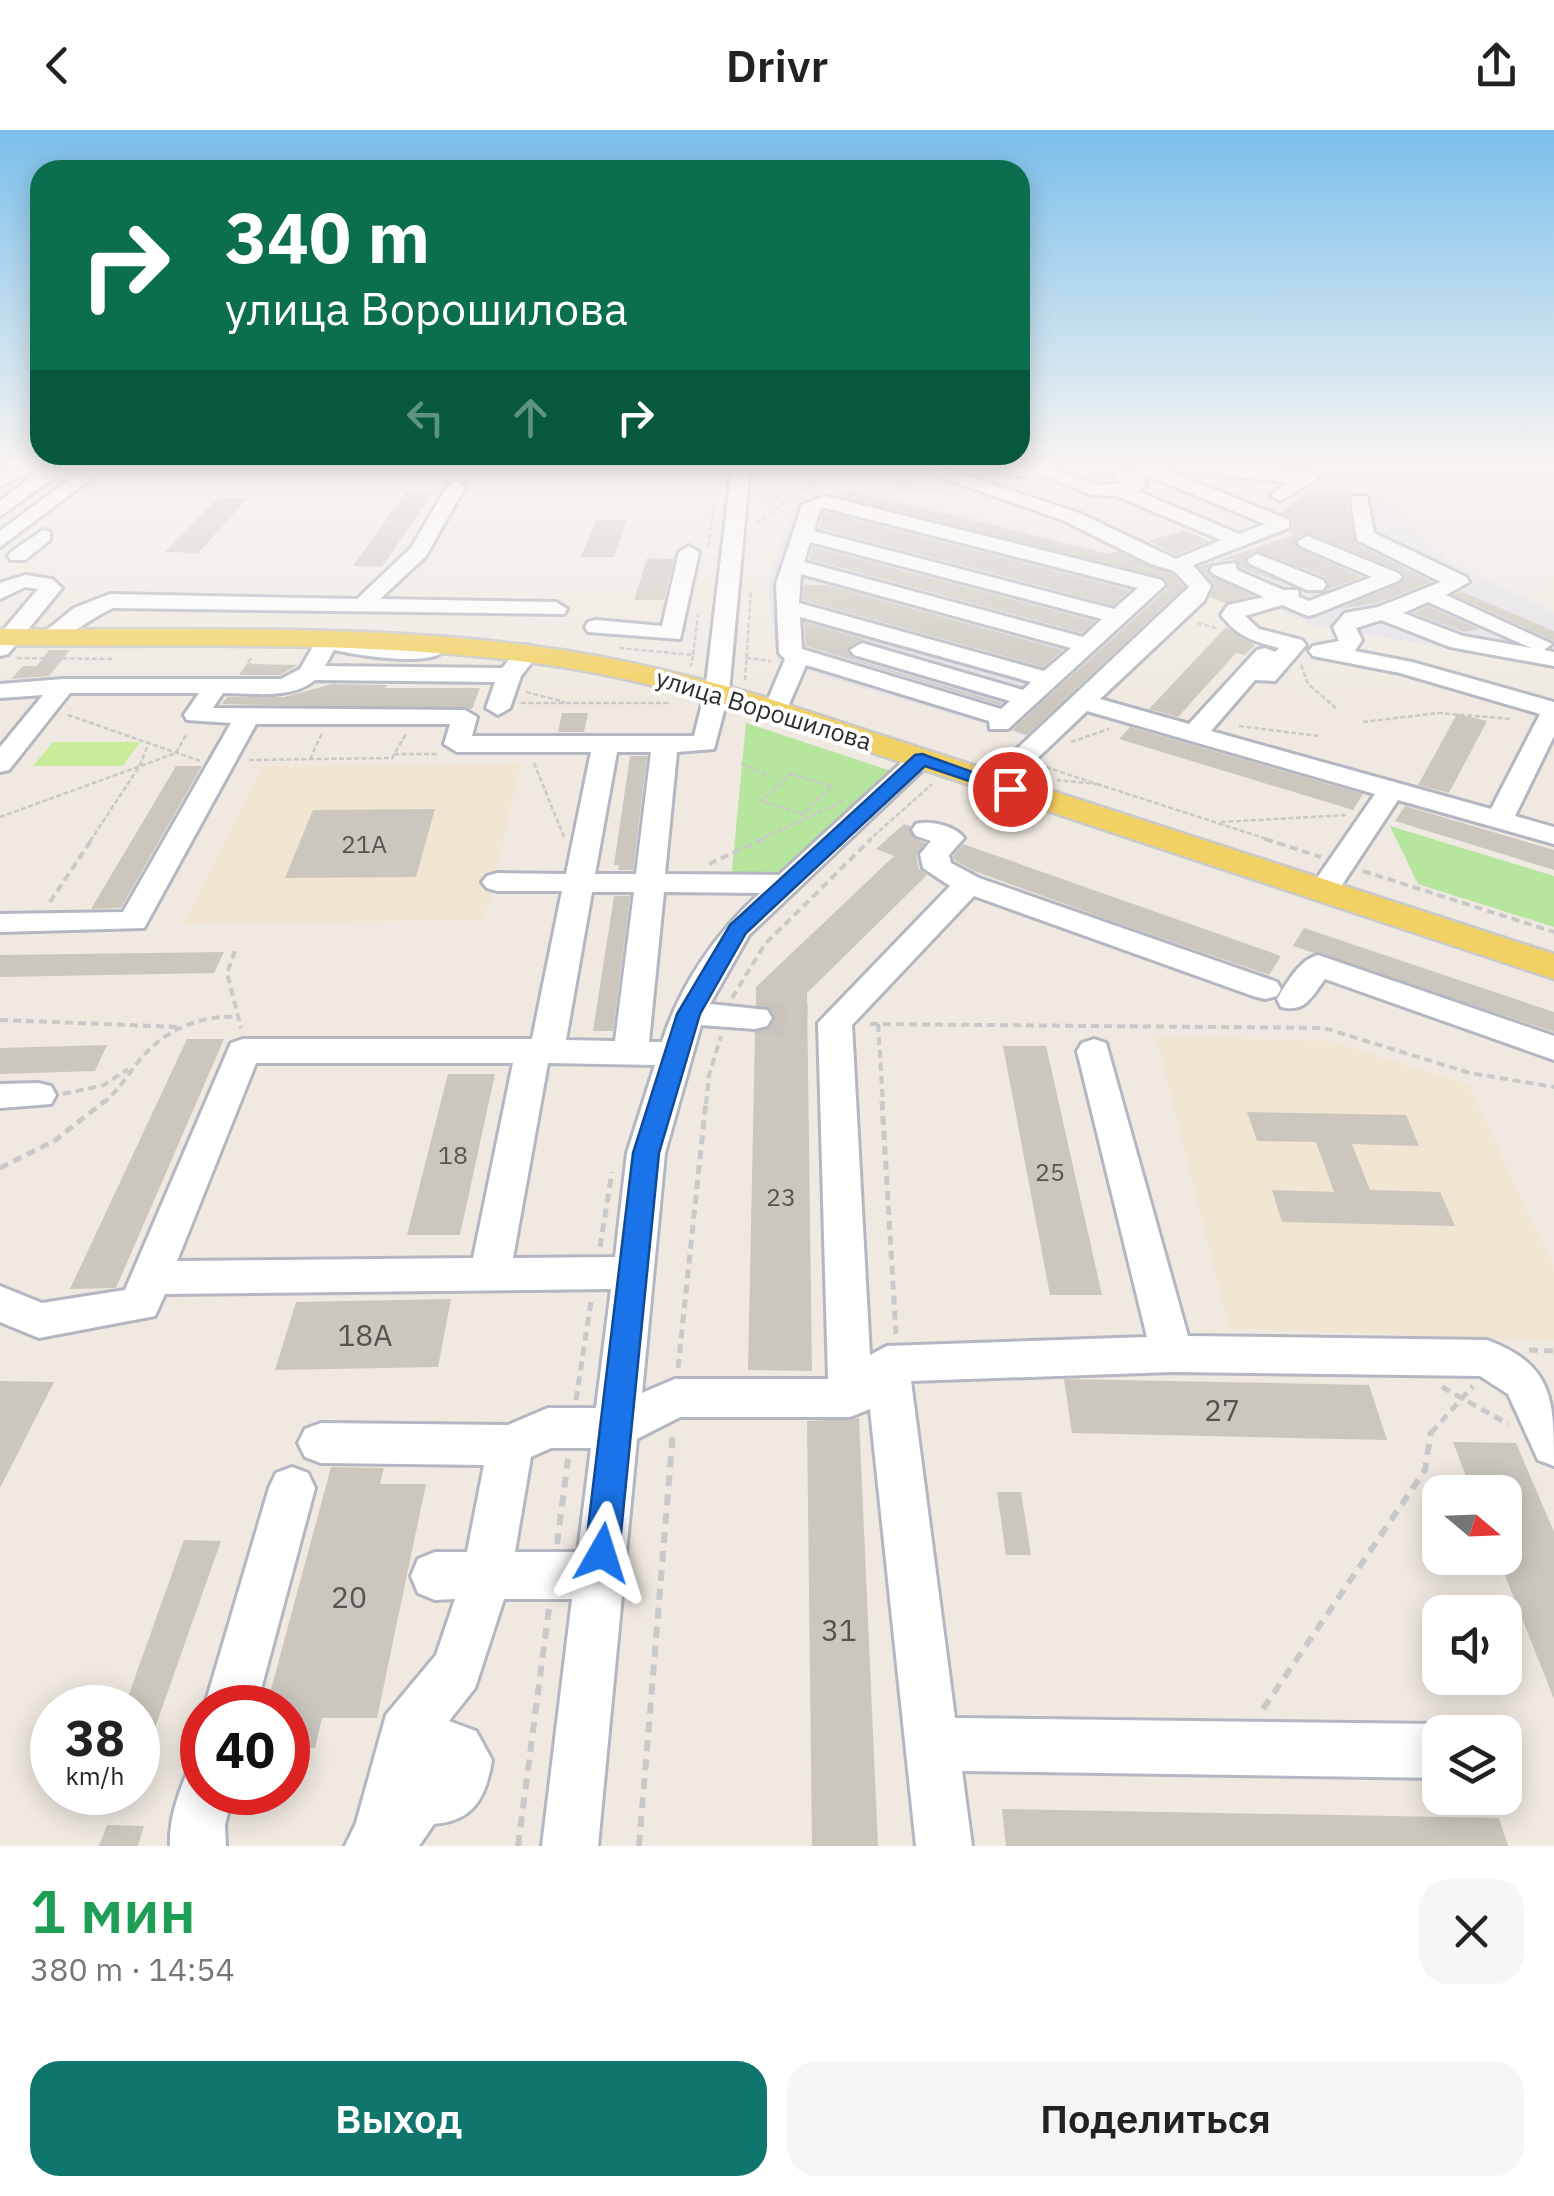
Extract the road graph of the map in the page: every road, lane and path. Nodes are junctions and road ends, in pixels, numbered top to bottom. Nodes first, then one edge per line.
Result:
1 (32, 545) edge
2 (422, 545) edge
3 (732, 545) edge
4 (802, 545) edge
5 (994, 545) edge
6 (1128, 545) edge
7 (1227, 545) edge
8 (1383, 545) edge
9 (730, 552) junction
10 (18, 556) dead end
11 (1257, 560) dead end
12 (1182, 567) junction
13 (1228, 567) dead end
14 (796, 569) junction
15 (1458, 582) junction
16 (1315, 586) junction
17 (1200, 590) junction
18 (0, 593) edge
19 (1427, 594) junction
20 (1283, 598) junction
21 (258, 603) junction
22 (364, 605) junction
23 (1383, 613) junction
24 (79, 614) junction
25 (1229, 616) junction
26 (1188, 620) dead end
27 (1113, 622) junction
28 (1462, 625) dead end
29 (1554, 626) edge
30 (596, 627) dead end
31 (1437, 634) junction
32 (226, 641) junction
33 (331, 643) junction
34 (1087, 646) junction
35 (7, 648) edge
36 (56, 648) junction
37 (620, 648) dead end
38 (1554, 649) edge
39 (1316, 650) junction
40 (803, 657) junction
41 (530, 659) junction
42 (1554, 659) edge
43 (1069, 662) junction
44 (691, 666) dead end
45 (309, 673) junction
46 (216, 686) junction
47 (1037, 690) junction
48 (717, 692) junction
49 (56, 696) junction
50 (676, 702) dead end
51 (1082, 702) junction
52 (570, 704) junction
53 (1338, 710) dead end
54 (775, 711) junction
55 (1552, 714) edge
56 (196, 715) junction
57 (248, 716) junction
58 (1141, 719) junction
59 (328, 720) dead end
60 (414, 720) dead end
61 (1364, 722) dead end
62 (1198, 729) junction
63 (1318, 736) dead end
64 (1066, 743) dead end
65 (148, 744) junction
66 (605, 744) junction
67 (665, 744) junction
68 (176, 753) junction
69 (394, 754) junction
70 (449, 754) dead end
71 (530, 756) dead end
72 (310, 759) junction
73 (226, 760) junction
74 (0, 764) edge
75 (741, 764) dead end
76 (1036, 764) dead end
77 (139, 766) junction
78 (928, 771) junction
79 (769, 776) dead end
80 (1048, 780) dead end
81 (995, 784) junction
82 (1098, 784) junction
83 (1384, 790) junction
84 (835, 803) dead end
85 (803, 814) joint
86 (0, 817) edge
87 (1499, 820) junction
88 (1215, 822) junction
89 (926, 830) dead end
90 (1554, 836) edge
91 (747, 843) dead end
92 (1362, 870) dead end
93 (1324, 875) junction
94 (582, 876) junction
95 (497, 882) dead end
96 (650, 882) junction
97 (786, 884) junction
98 (969, 884) junction
99 (36, 922) junction
100 (0, 923) edge
101 (1554, 932) edge
102 (236, 950) dead end
103 (1554, 967) edge
104 (724, 1016) junction
105 (0, 1020) edge
106 (821, 1022) junction
107 (878, 1024) junction
108 (179, 1027) junction
109 (240, 1034) junction
110 (1554, 1048) edge
111 (540, 1051) junction
112 (1094, 1051) dead end
113 (631, 1053) junction
114 (678, 1054) junction
115 (132, 1066) junction
116 (1554, 1087) edge
117 (38, 1095) joint
118 (0, 1096) edge
119 (0, 1168) edge
120 (633, 1273) junction
121 (490, 1274) junction
122 (150, 1278) junction
123 (0, 1303) edge
124 (1172, 1354) junction
125 (1494, 1363) junction
126 (892, 1364) junction
127 (1431, 1382) dead end
128 (675, 1398) junction
129 (850, 1398) junction
130 (1462, 1398) junction
131 (1510, 1424) dead end
132 (615, 1428) junction
133 (322, 1443) dead end
134 (510, 1445) junction
135 (1554, 1446) edge
136 (292, 1488) dead end
137 (487, 1575) junction
138 (600, 1575) junction
139 (435, 1576) dead end
140 (236, 1685) edge
141 (932, 1744) junction
142 (1249, 1748) junction
143 (1422, 1751) edge
144 (200, 1815) edge
145 (198, 1846) edge
146 (376, 1846) edge
147 (570, 1846) edge
148 (640, 1846) edge
149 (944, 1846) edge

1 - 10 street
2 - 22 street
3 - 9 street
4 - 14 street
5 - 27 street
6 - 12 street
7 - 12 street
8 - 15 street
9 - 30 street
9 - 48 street
11 - 16 street
12 - 17 street
13 - 20 street
14 - 27 street
14 - 34 street
14 - 40 street
14 - 43 street
14 - 47 street
15 - 19 street
15 - 29 street
16 - 20 street
16 - 20 street
17 - 25 street
17 - 51 street
18 - 35 street
19 - 23 street
19 - 38 street
20 - 25 street
21 - 22 street
21 - 24 street
21 - 32 street
22 - 41 street
23 - 31 street
23 - 39 street
24 - 32 street
24 - 35 street
24 - 36 street
25 - 26 path
25 - 62 street
27 - 34 street
28 - 31 street
31 - 42 street
32 - 33 main road, улица Ворошилова
32 - 36 main road, улица Ворошилова
33 - 41 main road, улица Ворошилова
33 - 45 street
34 - 43 street
35 - 36 main road, улица Ворошилова
35 - 36 path
35 - 49 street
37 - 44 path
39 - 53 path
39 - 55 street
40 - 47 street
40 - 54 street
41 - 45 street
41 - 48 main road, улица Ворошилова
41 - 52 path
41 - 52 path
43 - 47 street
45 - 46 street
46 - 49 street
46 - 56 street
48 - 54 main road, улица Ворошилова
48 - 67 street
49 - 65 path
49 - 74 street
50 - 52 path
51 - 58 street
51 - 81 street
54 - 78 main road, улица Ворошилова
55 - 61 path
55 - 87 street
56 - 57 street
56 - 68 path
57 - 66 street
57 - 73 street
58 - 62 street
58 - 64 path
59 - 72 path
60 - 69 path
62 - 63 path
62 - 83 street
65 - 68 path
65 - 77 path
66 - 67 street
66 - 94 street
67 - 96 street
68 - 73 path
68 - 77 path
69 - 70 path
69 - 72 path
71 - 94 path
72 - 73 path
73 - 99 street
75 - 79 path
76 - 82 path
77 - 86 path
77 - 99 path
78 - 81 main road, улица Ворошилова
78 - 97 street
78 - 104 path
80 - 82 path
81 - 93 main road, улица Ворошилова
82 - 88 path
83 - 87 street
83 - 88 path
83 - 93 street
84 - 91 path
85 - 85 path
87 - 90 street
88 - 93 path
89 - 98 street
92 - 101 path
93 - 103 main road, улица Ворошилова
94 - 95 street
94 - 96 street
94 - 111 street
96 - 97 street
96 - 113 street
97 - 104 street
98 - 106 street
98 - 110 street
99 - 100 street
102 - 109 path
104 - 114 street
104 - 128 path
105 - 108 path
106 - 107 path
106 - 129 street
107 - 116 path
107 - 126 path
108 - 109 path
108 - 115 path
109 - 111 street
109 - 122 street
111 - 113 street
111 - 121 street
112 - 124 street
113 - 114 street
114 - 120 street
115 - 117 path
115 - 119 path
117 - 118 street
120 - 121 street
120 - 132 street
121 - 122 street
122 - 123 street
124 - 125 street
124 - 126 street
125 - 130 path
125 - 135 street
126 - 129 street
126 - 141 street
127 - 130 path
128 - 129 street
128 - 132 street
128 - 148 path
130 - 131 path
130 - 142 path
132 - 134 street
132 - 138 street
133 - 134 street
134 - 137 street
136 - 140 street
137 - 138 street
137 - 139 street
137 - 146 street
138 - 147 street
141 - 142 street
141 - 149 street
142 - 143 street
144 - 145 street

